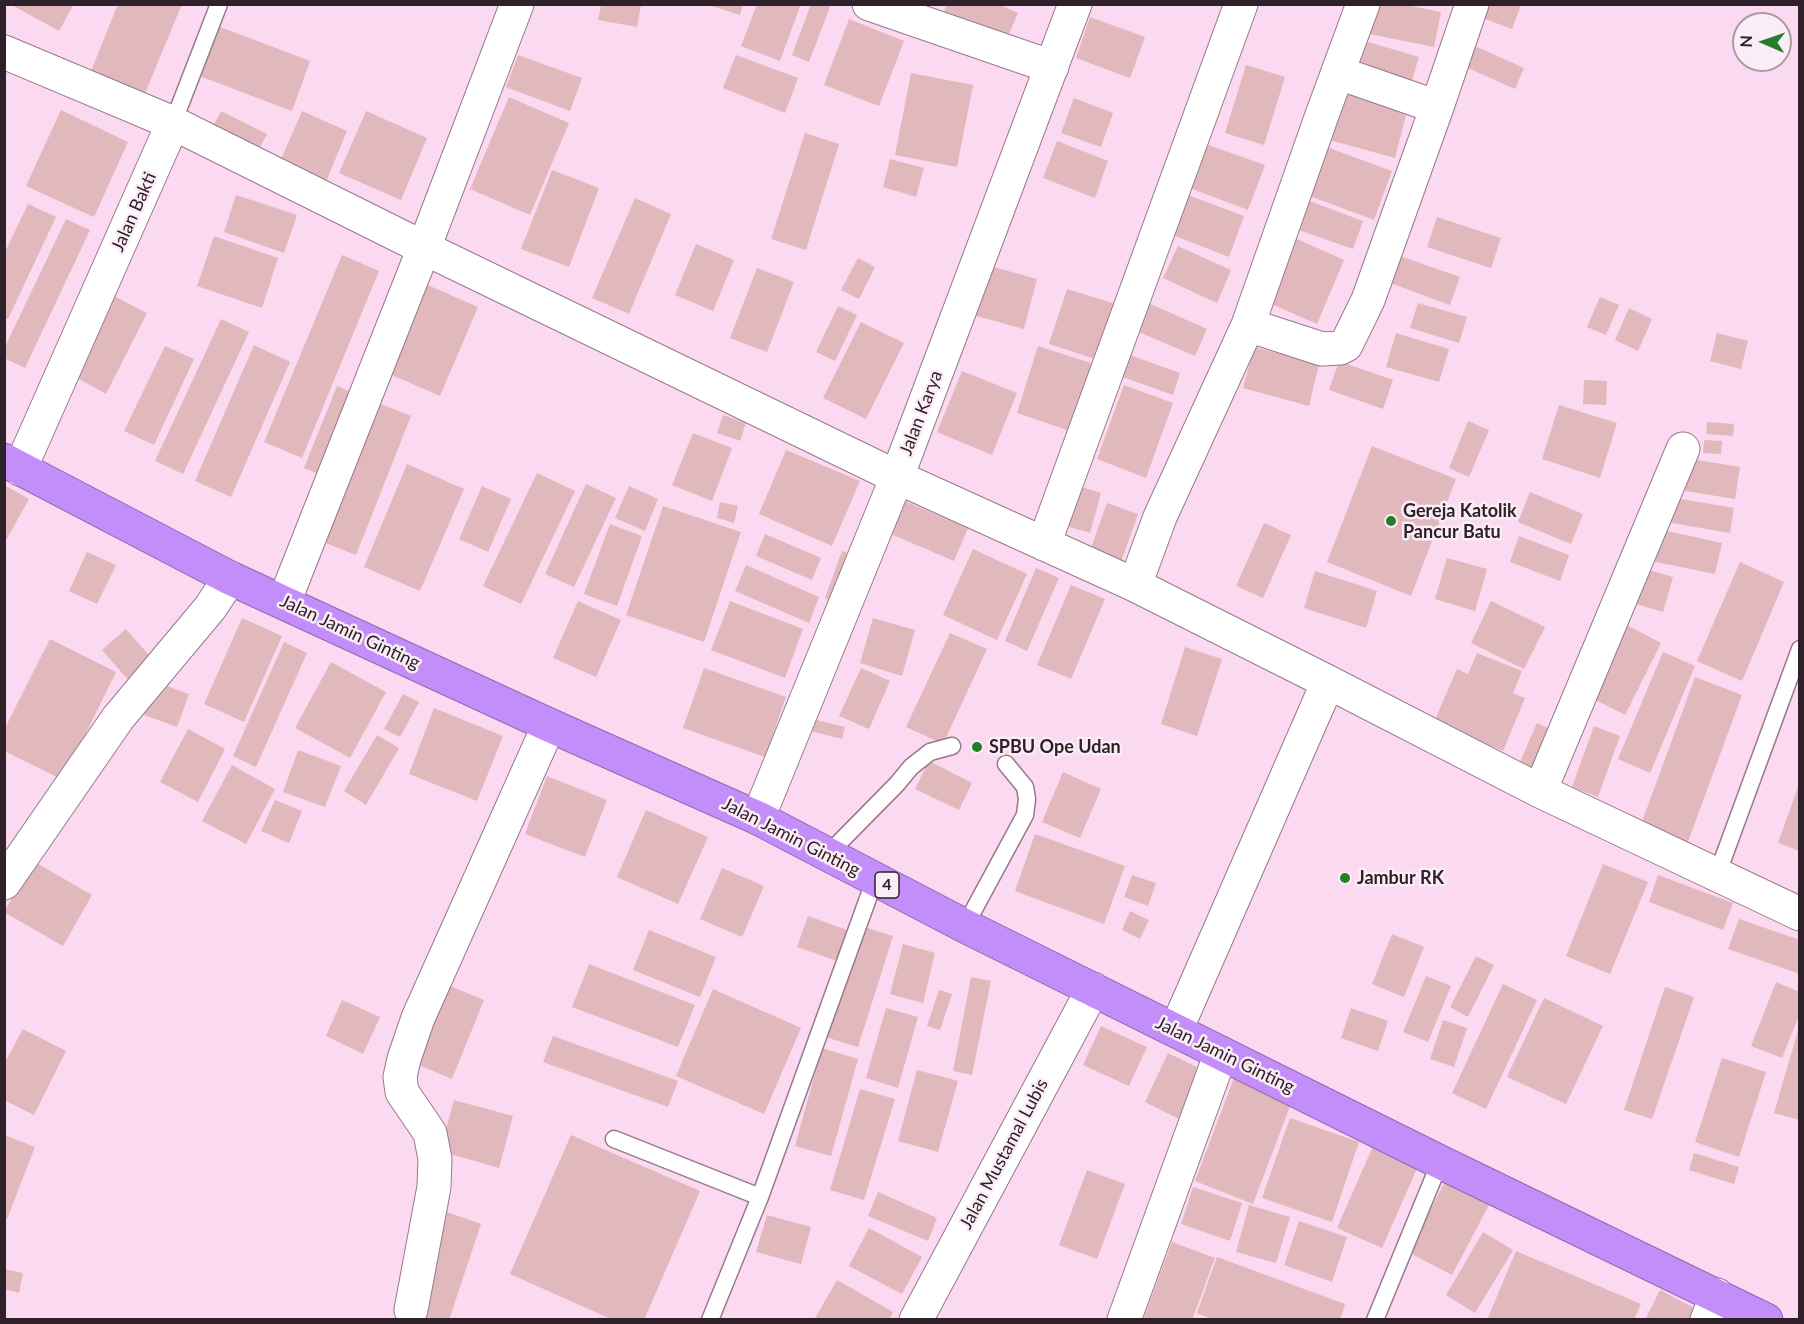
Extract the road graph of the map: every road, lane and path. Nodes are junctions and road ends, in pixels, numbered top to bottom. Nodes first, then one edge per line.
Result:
1 (219, 4) edge
2 (517, 4) edge
3 (869, 4) edge
4 (1075, 4) edge
5 (1241, 4) edge
6 (1363, 4) edge
7 (1472, 4) edge
8 (4, 52) edge
9 (1052, 67) junction
10 (1339, 73) junction
11 (1437, 107) junction
12 (174, 123) junction
13 (424, 248) junction
14 (1248, 325) junction
15 (1683, 449) dead end
16 (12, 464) edge
17 (897, 477) junction
18 (1044, 544) junction
19 (230, 578) junction
20 (1135, 585) junction
21 (284, 602) junction
22 (1800, 649) edge
23 (1328, 682) junction
24 (549, 725) junction
25 (951, 746) dead end
26 (1006, 764) dead end
27 (1540, 791) junction
28 (758, 818) junction
29 (827, 855) junction
30 (1716, 875) junction
31 (875, 879) junction
32 (4, 883) edge
33 (1800, 914) edge
34 (965, 926) junction
35 (1092, 989) junction
36 (1176, 1030) junction
37 (1221, 1053) junction
38 (614, 1140) dead end
39 (1440, 1162) junction
40 (760, 1197) junction
41 (1712, 1307) edge
42 (411, 1310) dead end
43 (710, 1320) edge
44 (916, 1320) edge
45 (1124, 1320) edge
46 (1375, 1320) edge
47 (1766, 1320) edge

1 - 12 lane
2 - 13 street
3 - 9 street
4 - 9 street, Jalan Karya
5 - 18 street
6 - 10 street
7 - 11 street
8 - 12 street
9 - 17 street, Jalan Karya
10 - 11 street
10 - 14 street
11 - 14 street
12 - 13 street
12 - 16 street, Jalan Bakti
13 - 17 street
13 - 21 street
14 - 20 street
15 - 27 street
16 - 19 highway, Jalan Jamin Ginting / 4
17 - 18 street
17 - 28 street, Jalan Karya
18 - 20 street
19 - 21 highway, Jalan Jamin Ginting / 4
19 - 32 street
20 - 23 street
21 - 24 highway, Jalan Jamin Ginting / 4
22 - 30 lane
23 - 27 street
23 - 36 street
24 - 28 highway, Jalan Jamin Ginting / 4
24 - 42 street
25 - 29 lane
26 - 34 lane
27 - 30 street
28 - 29 highway, Jalan Jamin Ginting / 4
29 - 31 highway, Jalan Jamin Ginting / 4
30 - 33 street
31 - 34 highway, Jalan Jamin Ginting / 4
31 - 40 lane
34 - 35 highway, Jalan Jamin Ginting / 4
35 - 36 highway, Jalan Jamin Ginting / 4
35 - 44 street, Jalan Mustamal Lubis
36 - 37 highway, Jalan Jamin Ginting / 4
37 - 39 highway, Jalan Jamin Ginting / 4
37 - 45 street
38 - 40 lane
39 - 41 highway, Jalan Jamin Ginting / 4
39 - 46 lane
40 - 43 lane
41 - 47 highway, Jalan Jamin Ginting / 4

